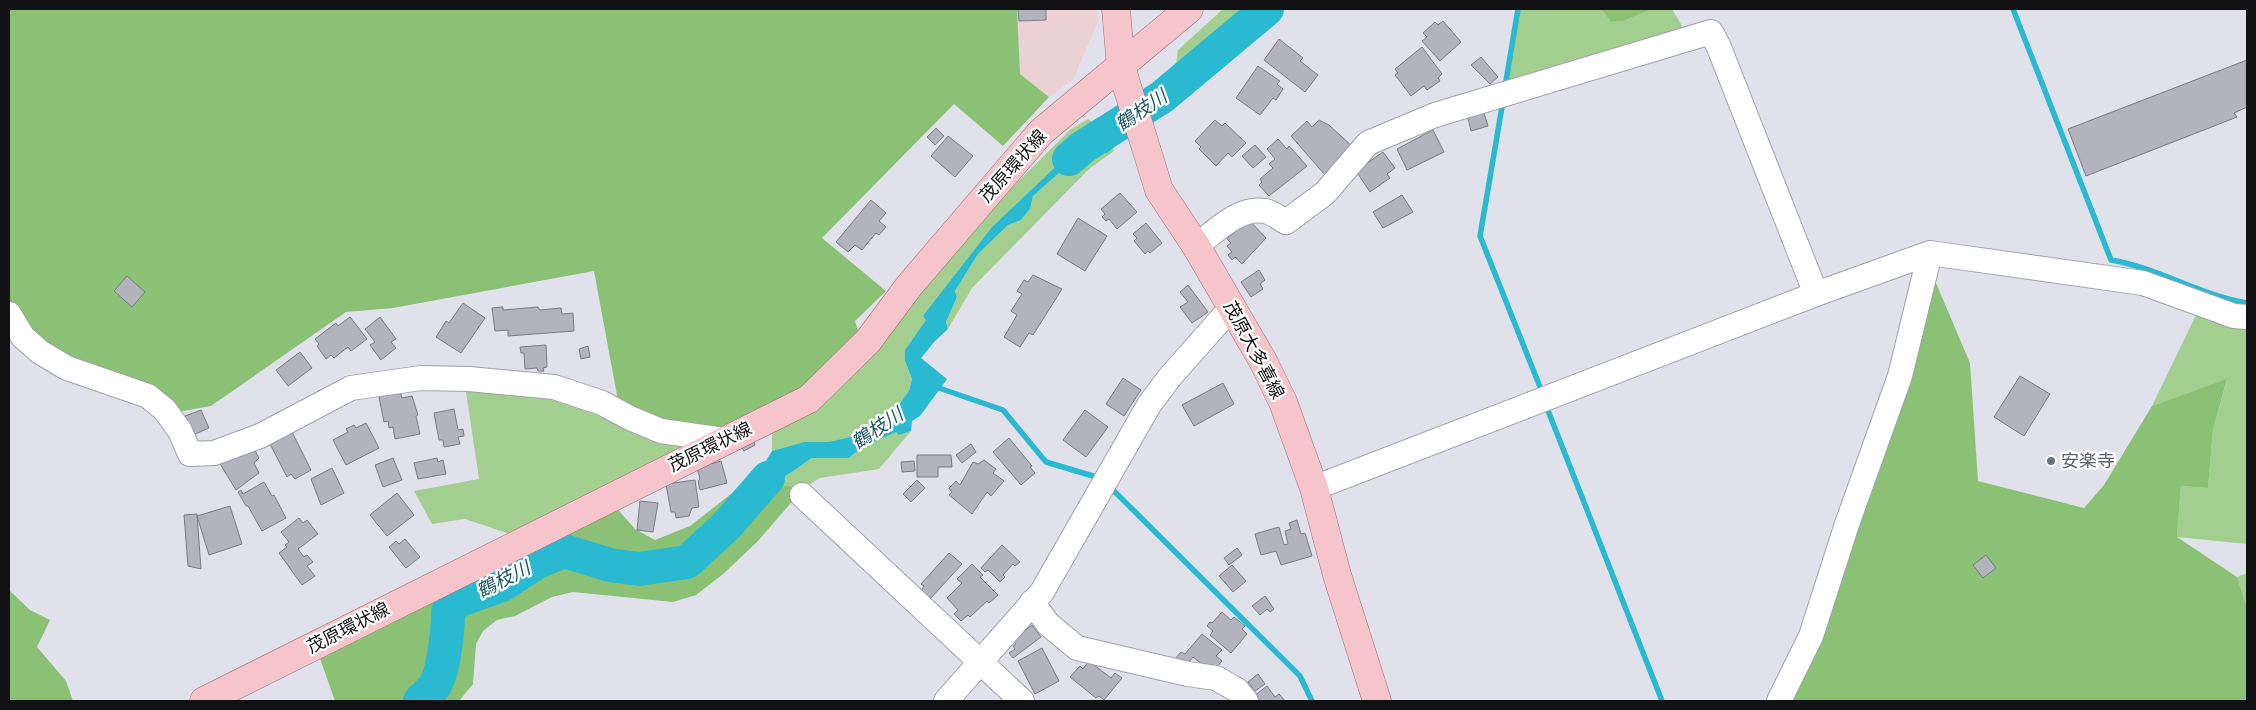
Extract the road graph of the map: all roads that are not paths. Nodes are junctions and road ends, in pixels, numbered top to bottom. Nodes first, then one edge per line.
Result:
1 (1116, 9) edge
2 (1189, 9) edge
3 (1124, 78) junction
4 (1196, 246) junction
5 (1930, 253) junction
6 (1816, 294) junction
7 (1233, 310) junction
8 (9, 314) edge
9 (2247, 318) edge
10 (724, 440) junction
11 (1314, 488) junction
12 (802, 495) dead end
13 (1032, 602) junction
14 (980, 662) junction
15 (204, 701) edge
16 (946, 701) edge
17 (1022, 701) edge
18 (1246, 701) edge
19 (1377, 701) edge
20 (1779, 701) edge

1 - 3 main road, 茂原大多喜線
2 - 3 main road, 茂原環状線
3 - 4 main road, 茂原大多喜線
3 - 10 main road, 茂原環状線
4 - 6 street
4 - 7 main road, 茂原大多喜線
5 - 6 street
5 - 9 street
5 - 20 street
6 - 11 street
7 - 11 main road, 茂原大多喜線
7 - 13 street
8 - 10 street
10 - 15 main road, 茂原環状線
11 - 19 main road, 茂原大多喜線
12 - 14 street
13 - 14 street
13 - 18 street
14 - 16 street
14 - 17 street

